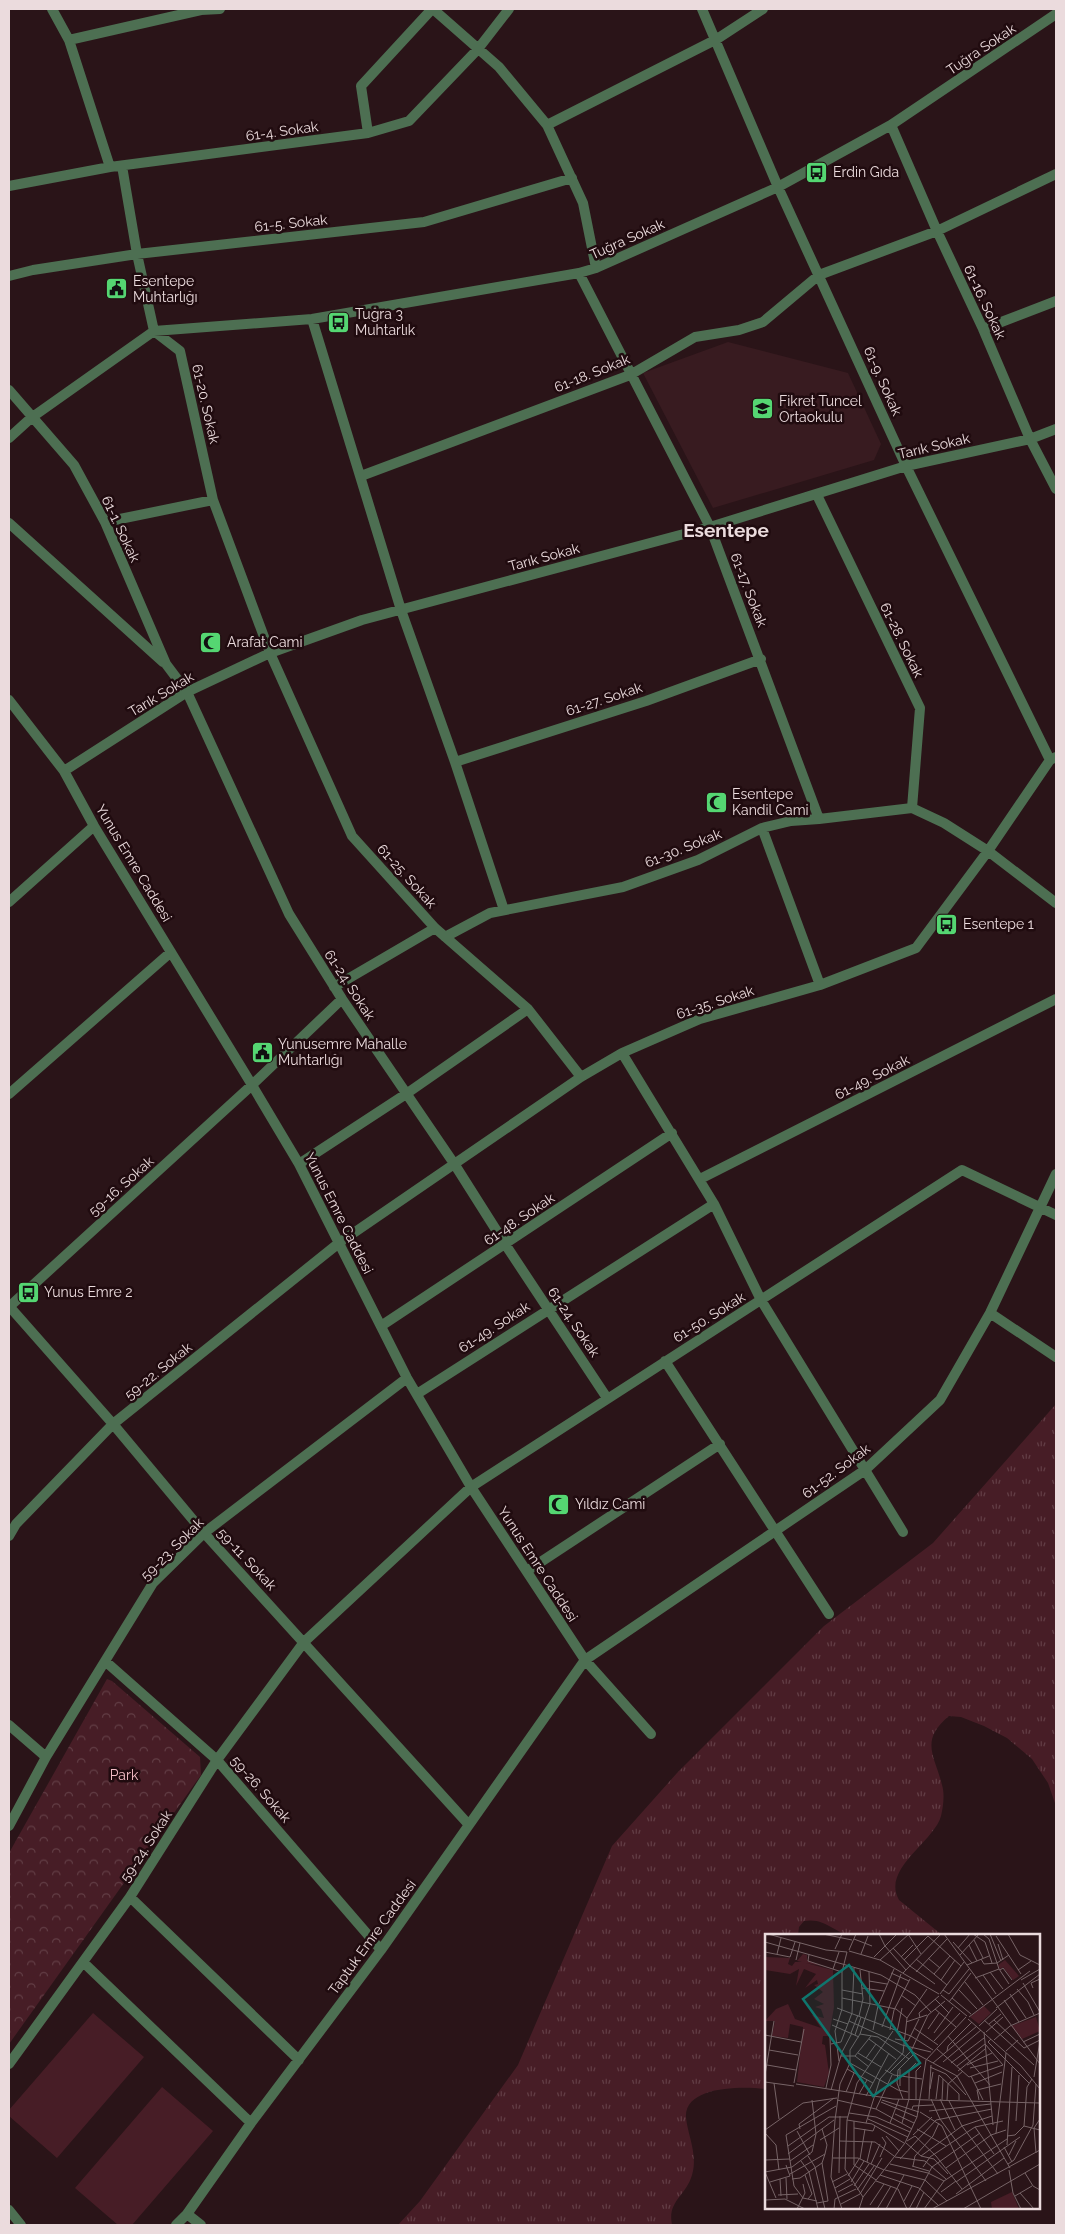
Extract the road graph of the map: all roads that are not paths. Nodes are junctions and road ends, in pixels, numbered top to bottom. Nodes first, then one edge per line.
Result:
1 (52, 9) edge
2 (220, 9) edge
3 (433, 9) edge
4 (509, 9) edge
5 (702, 9) edge
6 (763, 9) edge
7 (1056, 14) edge
8 (716, 39) junction
9 (69, 40) junction
10 (478, 49) junction
11 (547, 125) junction
12 (891, 126) junction
13 (368, 133) junction
14 (122, 166) junction
15 (110, 167) junction
16 (1056, 174) edge
17 (572, 178) junction
18 (9, 186) edge
19 (778, 187) junction
20 (937, 231) junction
21 (137, 254) junction
22 (596, 268) junction
23 (579, 273) junction
24 (819, 275) junction
25 (9, 276) edge
26 (1056, 301) edge
27 (312, 319) junction
28 (983, 328) junction
29 (154, 331) junction
30 (630, 375) junction
31 (9, 390) edge
32 (31, 418) junction
33 (1056, 429) edge
34 (9, 438) edge
35 (1030, 439) junction
36 (906, 466) junction
37 (361, 476) junction
38 (1056, 489) edge
39 (817, 495) junction
40 (213, 500) junction
41 (105, 522) junction
42 (9, 523) edge
43 (710, 527) junction
44 (401, 610) junction
45 (270, 653) junction
46 (761, 659) junction
47 (166, 664) junction
48 (187, 692) junction
49 (10, 704) edge
50 (1053, 759) edge
51 (455, 762) junction
52 (64, 771) junction
53 (912, 808) junction
54 (819, 819) junction
55 (94, 826) junction
56 (762, 828) junction
57 (988, 851) junction
58 (9, 902) edge
59 (1056, 903) edge
60 (504, 910) junction
61 (435, 928) junction
62 (445, 937) junction
63 (171, 952) junction
64 (820, 985) junction
65 (334, 987) junction
66 (342, 999) junction
67 (1056, 999) edge
68 (528, 1009) junction
69 (622, 1053) junction
70 (581, 1077) junction
71 (252, 1085) junction
72 (9, 1094) edge
73 (406, 1094) junction
74 (672, 1133) junction
75 (298, 1164) junction
76 (455, 1164) junction
77 (1056, 1174) edge
78 (700, 1179) junction
79 (714, 1204) junction
80 (1040, 1206) junction
81 (1056, 1215) edge
82 (339, 1243) junction
83 (505, 1244) junction
84 (761, 1300) junction
85 (9, 1307) edge
86 (548, 1308) junction
87 (990, 1313) junction
88 (381, 1326) junction
89 (1056, 1357) edge
90 (665, 1361) junction
91 (407, 1378) junction
92 (417, 1394) junction
93 (607, 1398) junction
94 (114, 1424) junction
95 (720, 1444) junction
96 (865, 1470) junction
97 (471, 1487) junction
98 (12, 1520) edge
99 (777, 1531) junction
100 (903, 1532) dead end
101 (204, 1533) junction
102 (9, 1536) edge
103 (526, 1572) junction
104 (829, 1614) dead end
105 (304, 1642) junction
106 (585, 1660) junction
107 (106, 1661) junction
108 (9, 1724) edge
109 (651, 1734) dead end
110 (46, 1758) junction
111 (218, 1760) junction
112 (9, 1826) edge
113 (469, 1826) junction
114 (130, 1897) junction
115 (381, 1950) junction
116 (83, 1962) junction
117 (299, 2060) junction
118 (9, 2064) edge
119 (251, 2123) junction
120 (9, 2210) edge
121 (187, 2214) junction
122 (21, 2225) edge
123 (176, 2225) edge
124 (201, 2225) edge

1 - 9 street
2 - 9 street
3 - 10 street
3 - 13 street
4 - 10 street, 61-4. Sokak
5 - 8 street, 61-9. Sokak
6 - 8 street
7 - 12 street, Tuğra Sokak
8 - 11 street
8 - 19 street, 61-9. Sokak
9 - 15 street
10 - 11 street
10 - 13 street, 61-4. Sokak
11 - 17 street
12 - 19 street, Tuğra Sokak
12 - 20 street, 61-16. Sokak
13 - 14 street, 61-4. Sokak
14 - 15 street, 61-4. Sokak
14 - 21 street
15 - 18 street, 61-4. Sokak
16 - 20 street, 61-18. Sokak
17 - 21 street, 61-5. Sokak
17 - 22 street
19 - 22 street, Tuğra Sokak
19 - 24 street, 61-9. Sokak
20 - 24 street, 61-18. Sokak
20 - 28 street, 61-16. Sokak
21 - 25 street, 61-5. Sokak
21 - 29 street
22 - 23 street, Tuğra Sokak
23 - 27 street, Tuğra Sokak
23 - 30 street, 61-17. Sokak
24 - 30 street, 61-18. Sokak
24 - 36 street, 61-9. Sokak
26 - 28 street
27 - 29 street, Tuğra Sokak
27 - 37 street
28 - 35 street, 61-16. Sokak
29 - 32 street
29 - 40 street, 61-20. Sokak
30 - 37 street, 61-18. Sokak
30 - 43 street, 61-17. Sokak
31 - 32 street, 61-1. Sokak
32 - 34 street
32 - 41 street, 61-1. Sokak
33 - 35 street, Tarık Sokak
35 - 36 street, Tarık Sokak
35 - 38 street, 61-16. Sokak
36 - 39 street, Tarık Sokak
36 - 50 street, 61-9. Sokak
37 - 44 street
39 - 43 street, Tarık Sokak
39 - 53 street, 61-28. Sokak
40 - 41 street
40 - 45 street, 61-20. Sokak
41 - 47 street, 61-1. Sokak
42 - 47 street
43 - 44 street, Tarık Sokak
43 - 46 street, 61-17. Sokak
44 - 45 street, Tarık Sokak
44 - 51 street
45 - 48 street, Tarık Sokak
45 - 61 street, 61-25. Sokak
46 - 51 street, 61-27. Sokak
46 - 54 street, 61-17. Sokak
47 - 48 street, 61-1. Sokak
48 - 52 street, Tarık Sokak
48 - 65 street, 61-24. Sokak
49 - 52 street, Yunus Emre Caddesi
50 - 57 street, 61-35. Sokak
51 - 60 street
52 - 55 street, Yunus Emre Caddesi
53 - 54 street, 61-30. Sokak
53 - 57 street
54 - 56 street, 61-30. Sokak
55 - 58 street
55 - 63 street, Yunus Emre Caddesi
56 - 60 street, 61-30. Sokak
56 - 64 street
57 - 59 street
57 - 64 street, 61-35. Sokak
60 - 62 street, 61-30. Sokak
61 - 62 street, 61-25. Sokak
61 - 65 street
62 - 68 street, 61-25. Sokak
63 - 71 street, Yunus Emre Caddesi
63 - 72 street
64 - 69 street, 61-35. Sokak
65 - 66 street, 61-24. Sokak
66 - 71 street
66 - 73 street, 61-24. Sokak
67 - 78 street, 61-49. Sokak
68 - 70 street, 61-25. Sokak
68 - 73 street
69 - 70 street, 61-35. Sokak
69 - 74 street
70 - 76 street, 61-35. Sokak
71 - 75 street, Yunus Emre Caddesi
71 - 85 street, 59-16. Sokak
73 - 75 street
73 - 76 street, 61-24. Sokak
74 - 78 street
74 - 83 street, 61-48. Sokak
75 - 82 street, Yunus Emre Caddesi
76 - 82 street, 61-35. Sokak
76 - 83 street, 61-24. Sokak
77 - 80 street, 61-52. Sokak
78 - 79 street
79 - 84 street
79 - 86 street, 61-49. Sokak
80 - 81 street
80 - 84 street, 61-50. Sokak
80 - 87 street, 61-52. Sokak
82 - 88 street, Yunus Emre Caddesi
82 - 94 street, 59-22. Sokak
83 - 86 street, 61-24. Sokak
83 - 88 street, 61-48. Sokak
84 - 90 street, 61-50. Sokak
84 - 96 street
85 - 94 street, 59-11. Sokak
86 - 92 street, 61-49. Sokak
86 - 93 street, 61-24. Sokak
87 - 89 street
87 - 96 street, 61-52. Sokak
88 - 91 street, Yunus Emre Caddesi
90 - 93 street, 61-50. Sokak
90 - 95 street
91 - 92 street, Yunus Emre Caddesi
91 - 101 street, 59-23. Sokak
92 - 97 street, Yunus Emre Caddesi
93 - 97 street, 61-50. Sokak
94 - 98 street, 59-22. Sokak
94 - 101 street, 59-11. Sokak
95 - 99 street
95 - 103 street
96 - 99 street, 61-52. Sokak
96 - 100 street
97 - 103 street, Yunus Emre Caddesi
97 - 105 street
98 - 102 street, 59-22. Sokak
99 - 104 street
99 - 106 street, 61-52. Sokak
101 - 105 street, 59-11. Sokak
101 - 107 street, 59-23. Sokak
103 - 106 street, Yunus Emre Caddesi
105 - 111 street, 59-24. Sokak
105 - 113 street, 59-11. Sokak
106 - 109 street, Yunus Emre Caddesi
106 - 113 street, Taptuk Emre Caddesi
107 - 110 street, 59-23. Sokak
107 - 111 street, 59-26. Sokak
108 - 110 street
110 - 112 street, 59-23. Sokak
111 - 114 street, 59-24. Sokak
111 - 115 street, 59-26. Sokak
113 - 115 street, Taptuk Emre Caddesi
114 - 116 street, 59-24. Sokak
114 - 117 street
115 - 117 street, Taptuk Emre Caddesi
116 - 118 street, 59-24. Sokak
116 - 119 street
117 - 119 street, Taptuk Emre Caddesi
119 - 121 street, Taptuk Emre Caddesi
120 - 122 street
121 - 123 street, Taptuk Emre Caddesi
121 - 124 street

